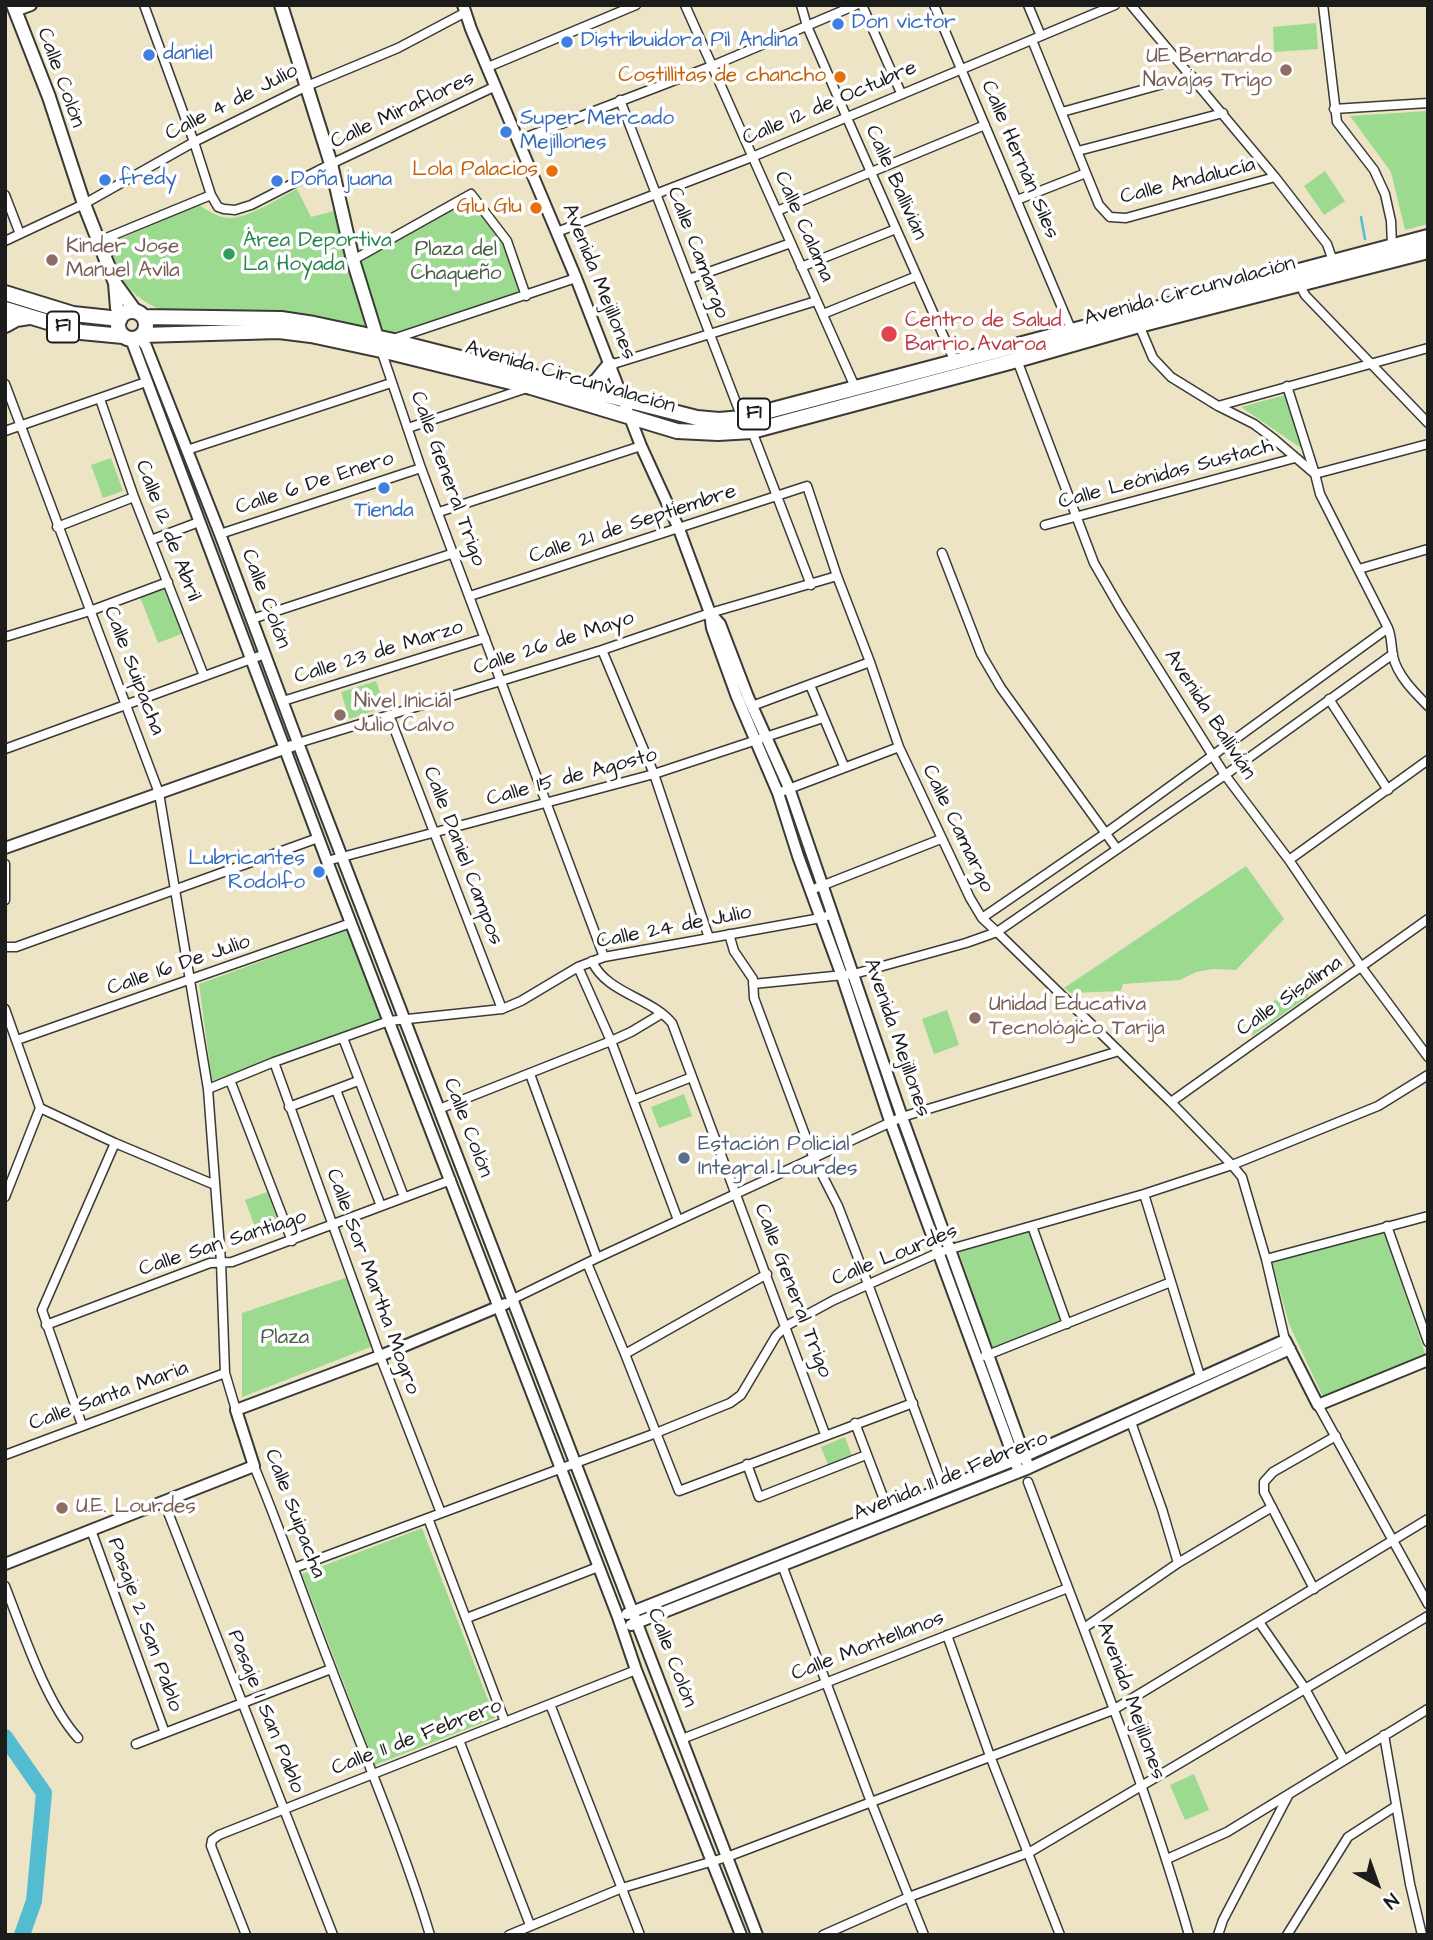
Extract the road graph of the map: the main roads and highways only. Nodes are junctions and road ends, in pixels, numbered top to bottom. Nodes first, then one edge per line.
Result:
1 (281, 5) edge
2 (11, 10) edge
3 (1428, 237) edge
4 (1428, 251) edge
5 (1365, 262) junction
6 (1296, 278) junction
7 (5, 293) edge
8 (5, 309) edge
9 (131, 316) junction
10 (29, 317) junction
11 (5, 325) edge
12 (134, 337) junction
13 (382, 342) junction
14 (610, 365) road end
15 (958, 368) junction
16 (586, 389) junction

1 - 13 main road, Calle General Trigo
2 - 9 main road, Calle Colón
3 - 5 highway, Avenida Circunvalación / F1
4 - 5 highway, Avenida Circunvalación / F1
5 - 6 highway, Avenida Circunvalación / F1
5 - 6 highway, Avenida Circunvalación / F1
6 - 15 highway, Avenida Circunvalación / F1
6 - 15 highway, Avenida Circunvalación / F1
7 - 9 highway, Avenida Circunvalación / F1
8 - 10 highway, Avenida Circunvalación / F1
9 - 12 highway
9 - 12 highway
9 - 13 highway, Avenida Circunvalación / F1
10 - 11 highway
10 - 12 highway, Avenida Circunvalación / F1
12 - 13 highway, Avenida Circunvalación / F1
13 - 15 highway, Avenida Circunvalación / F1
13 - 16 highway, Avenida Circunvalación / F1
14 - 16 highway
15 - 16 highway, Avenida Circunvalación / F1

